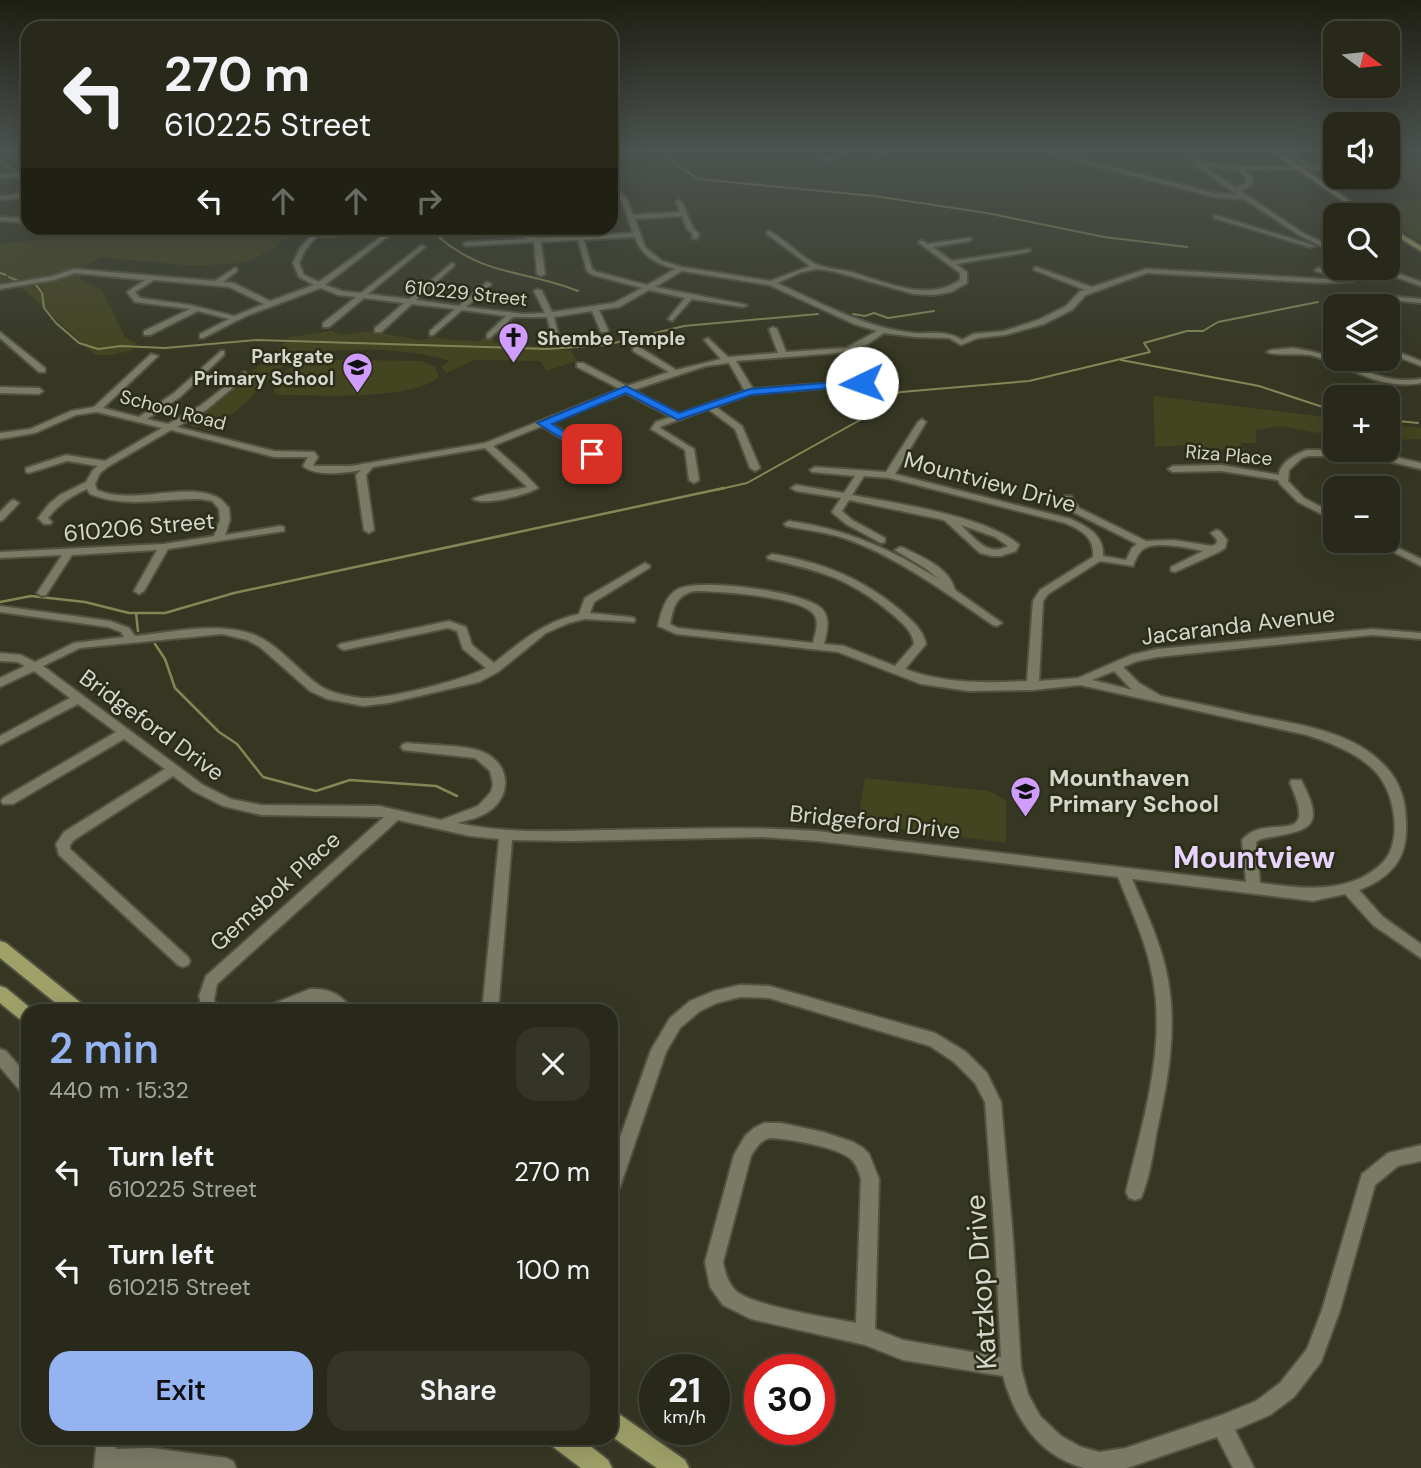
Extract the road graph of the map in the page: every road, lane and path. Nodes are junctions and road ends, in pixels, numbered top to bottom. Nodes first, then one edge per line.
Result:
1 (633, 220) edge
2 (686, 220) edge
3 (1224, 220) edge
4 (1282, 220) edge
5 (769, 233) dead end
6 (637, 234) junction
7 (315, 235) edge
8 (390, 235) edge
9 (522, 235) edge
10 (591, 235) edge
11 (616, 235) edge
12 (618, 235) edge
13 (1400, 235) edge
14 (594, 236) junction
15 (580, 237) junction
16 (695, 238) dead end
17 (969, 239) dead end
18 (537, 240) junction
19 (466, 244) dead end
20 (1323, 244) edge
21 (422, 247) dead end
22 (1421, 248) edge
23 (1323, 249) edge
24 (1028, 250) dead end
25 (950, 263) junction
26 (452, 265) dead end
27 (816, 267) junction
28 (681, 269) junction
29 (1036, 269) dead end
30 (235, 270) dead end
31 (1318, 270) dead end
32 (1323, 271) edge
33 (90, 272) joint
34 (541, 274) dead end
35 (1400, 276) edge
36 (152, 278) junction
37 (1323, 280) edge
38 (217, 283) junction
39 (771, 283) junction
40 (487, 284) dead end
41 (1421, 284) edge
42 (319, 286) junction
43 (0, 287) edge
44 (648, 288) junction
45 (1090, 289) junction
46 (538, 291) dead end
47 (361, 297) junction
48 (691, 297) junction
49 (1400, 299) edge
50 (1421, 301) edge
51 (410, 303) junction
52 (270, 304) junction
53 (743, 304) dead end
54 (196, 309) junction
55 (459, 309) junction
56 (595, 310) junction
57 (511, 315) junction
58 (550, 315) junction
59 (233, 318) junction
60 (672, 319) dead end
61 (326, 325) dead end
62 (773, 329) dead end
63 (378, 330) dead end
64 (604, 330) dead end
65 (883, 330) junction
66 (147, 333) dead end
67 (433, 333) dead end
68 (0, 334) edge
69 (203, 336) dead end
70 (491, 336) dead end
71 (556, 336) dead end
72 (708, 340) dead end
73 (636, 349) dead end
74 (1271, 352) dead end
75 (221, 353) dead end
76 (783, 354) junction
77 (1400, 355) edge
78 (154, 356) dead end
79 (729, 359) junction
80 (1421, 363) edge
81 (580, 365) dead end
82 (43, 370) dead end
83 (674, 372) junction
84 (244, 374) dead end
85 (1421, 381) edge
86 (887, 382) dead end
87 (627, 389) junction
88 (0, 390) edge
89 (39, 391) dead end
90 (750, 392) junction
91 (708, 405) junction
92 (97, 409) junction
93 (678, 417) junction
94 (142, 419) junction
95 (922, 422) dead end
96 (543, 423) junction
97 (173, 427) junction
98 (0, 436) edge
99 (487, 445) junction
100 (299, 455) joint
101 (106, 464) junction
102 (370, 466) junction
103 (1421, 466) edge
104 (755, 468) dead end
105 (1173, 468) dead end
106 (29, 470) dead end
107 (815, 470) dead end
108 (862, 472) junction
109 (889, 475) junction
110 (594, 477) dead end
111 (1282, 478) junction
112 (694, 480) dead end
113 (90, 484) junction
114 (796, 488) dead end
115 (845, 497) junction
116 (1068, 498) dead end
117 (478, 499) dead end
118 (14, 503) dead end
119 (1323, 512) edge
120 (0, 518) edge
121 (949, 520) junction
122 (47, 522) dead end
123 (789, 524) dead end
124 (280, 529) dead end
125 (369, 530) dead end
126 (1216, 533) dead end
127 (218, 540) junction
128 (1144, 544) junction
129 (164, 547) junction
130 (1215, 550) junction
131 (68, 553) junction
132 (1400, 553) edge
133 (0, 555) edge
134 (772, 557) dead end
135 (1098, 558) junction
136 (1421, 564) edge
137 (645, 566) dead end
138 (1175, 569) dead end
139 (139, 591) dead end
140 (42, 593) dead end
141 (951, 593) junction
142 (0, 609) edge
143 (584, 616) junction
144 (630, 620) dead end
145 (997, 623) dead end
146 (1421, 636) edge
147 (131, 638) junction
148 (344, 646) dead end
149 (818, 646) junction
150 (0, 657) edge
151 (33, 666) junction
152 (1115, 666) junction
153 (1033, 667) junction
154 (494, 669) junction
155 (898, 670) junction
156 (1080, 681) junction
157 (0, 683) edge
158 (1062, 684) junction
159 (1033, 686) junction
160 (1012, 687) junction
161 (78, 699) junction
162 (1158, 699) junction
163 (124, 733) junction
164 (0, 741) edge
165 (407, 747) dead end
166 (173, 770) junction
167 (1296, 783) dead end
168 (8, 801) dead end
169 (395, 815) junction
170 (442, 825) junction
171 (506, 835) junction
172 (1123, 873) junction
173 (1254, 888) junction
174 (1349, 889) junction
175 (0, 948) edge
176 (1421, 952) edge
177 (183, 961) dead end
178 (0, 993) edge
179 (70, 1004) edge
180 (207, 1004) edge
181 (288, 1004) edge
182 (340, 1004) edge
183 (491, 1004) edge
184 (21, 1010) edge
185 (0, 1056) edge
186 (21, 1080) edge
187 (1421, 1153) edge
188 (618, 1167) edge
189 (1135, 1192) dead end
190 (865, 1335) junction
191 (1011, 1368) junction
192 (1222, 1425) junction
193 (618, 1427) edge
194 (569, 1445) edge
195 (106, 1455) edge
196 (218, 1468) edge
197 (226, 1468) edge
198 (600, 1468) edge
199 (677, 1468) edge
200 (1244, 1468) edge

1 - 6 street
2 - 16 street
3 - 23 street
4 - 20 street
5 - 27 street
6 - 12 street
6 - 28 street
7 - 42 street
8 - 42 street
9 - 18 street
10 - 14 street
11 - 14 street
13 - 22 main road
14 - 15 street
15 - 18 street
15 - 44 street
17 - 25 street
18 - 19 street
18 - 34 street
21 - 47 street
24 - 25 street
25 - 27 street
26 - 51 street
27 - 39 street
28 - 39 street
28 - 44 street, 610229 Street
29 - 45 street
30 - 38 street
31 - 32 street
33 - 36 street
33 - 43 street
35 - 41 street
36 - 38 street
36 - 54 street
37 - 45 street
38 - 52 street
39 - 65 street
40 - 55 street
42 - 47 street, 610229 Street
42 - 52 street
44 - 48 street
44 - 56 street, 610229 Street
45 - 65 street
46 - 58 street
47 - 51 street, 610229 Street
47 - 61 street
48 - 53 street
48 - 60 street
49 - 50 street
51 - 55 street, 610229 Street
51 - 63 street
52 - 59 street
54 - 59 street
54 - 66 street
55 - 57 street, 610229 Street
55 - 67 street
56 - 58 street, 610229 Street
56 - 64 street
57 - 58 street, 610229 Street
57 - 70 street
58 - 71 street
59 - 69 street
62 - 76 street
65 - 76 street
68 - 82 street
72 - 79 street
73 - 83 street
74 - 85 street
75 - 94 street
76 - 79 street
77 - 80 street
78 - 92 street
79 - 83 street
79 - 90 street
81 - 87 street
83 - 87 street
84 - 97 street
86 - 90 street
87 - 93 street
87 - 96 street
88 - 89 street
90 - 91 street
91 - 93 street
91 - 104 street
92 - 94 street, School Road
92 - 98 street, School Road
93 - 112 street
94 - 97 street, School Road
95 - 109 street
96 - 99 street
96 - 110 street
97 - 100 street, School Road
97 - 101 street
99 - 102 street
99 - 117 street
100 - 102 street
101 - 106 street
101 - 113 street
102 - 125 street
103 - 111 street
105 - 111 street, Riza Place
107 - 108 street, Mountview Drive
108 - 109 street, Mountview Drive
108 - 115 street
109 - 135 street, Mountview Drive
111 - 119 street
113 - 122 street
113 - 127 street
114 - 115 street
115 - 121 street
115 - 141 street
116 - 128 street
118 - 120 street
121 - 121 street
123 - 141 street
124 - 127 street, 610206 Street
126 - 130 street
127 - 129 street, 610206 Street
128 - 130 street
128 - 135 street
129 - 131 street, 610206 Street
129 - 139 street
130 - 138 street
131 - 133 street, 610206 Street
131 - 140 street
132 - 136 street
134 - 155 street
135 - 153 street
137 - 143 street
141 - 145 street
142 - 147 street
143 - 144 street
143 - 154 street
146 - 152 street, Jacaranda Avenue
147 - 151 street
147 - 154 street
148 - 154 street
149 - 149 street, Jacaranda Avenue
149 - 155 street, Jacaranda Avenue
150 - 151 street, Bridgeford Drive
151 - 157 street
151 - 161 street, Bridgeford Drive
152 - 156 street, Jacaranda Avenue
152 - 162 street, Bridgeford Drive
153 - 158 street
153 - 159 street
153 - 160 street
155 - 160 street, Jacaranda Avenue
156 - 158 street, Jacaranda Avenue
156 - 162 street
158 - 159 street, Jacaranda Avenue
159 - 160 street, Jacaranda Avenue
161 - 163 street, Bridgeford Drive
161 - 164 street
162 - 174 street, Bridgeford Drive
163 - 166 street, Bridgeford Drive
163 - 168 street
165 - 170 street
166 - 169 street, Bridgeford Drive
166 - 177 street
167 - 173 street
169 - 170 street, Bridgeford Drive
169 - 180 street, Gemsbok Place
170 - 171 street, Bridgeford Drive
171 - 172 street, Bridgeford Drive
171 - 183 street
172 - 173 street, Bridgeford Drive
172 - 189 street
173 - 174 street, Bridgeford Drive
174 - 176 street
175 - 179 main road
178 - 184 main road
181 - 182 street
185 - 186 street
187 - 192 street, Katzkop Drive
188 - 191 street, Katzkop Drive
190 - 190 street
190 - 191 street
191 - 192 street, Katzkop Drive
192 - 200 street
193 - 199 main road
194 - 198 main road
195 - 196 street
196 - 197 street

